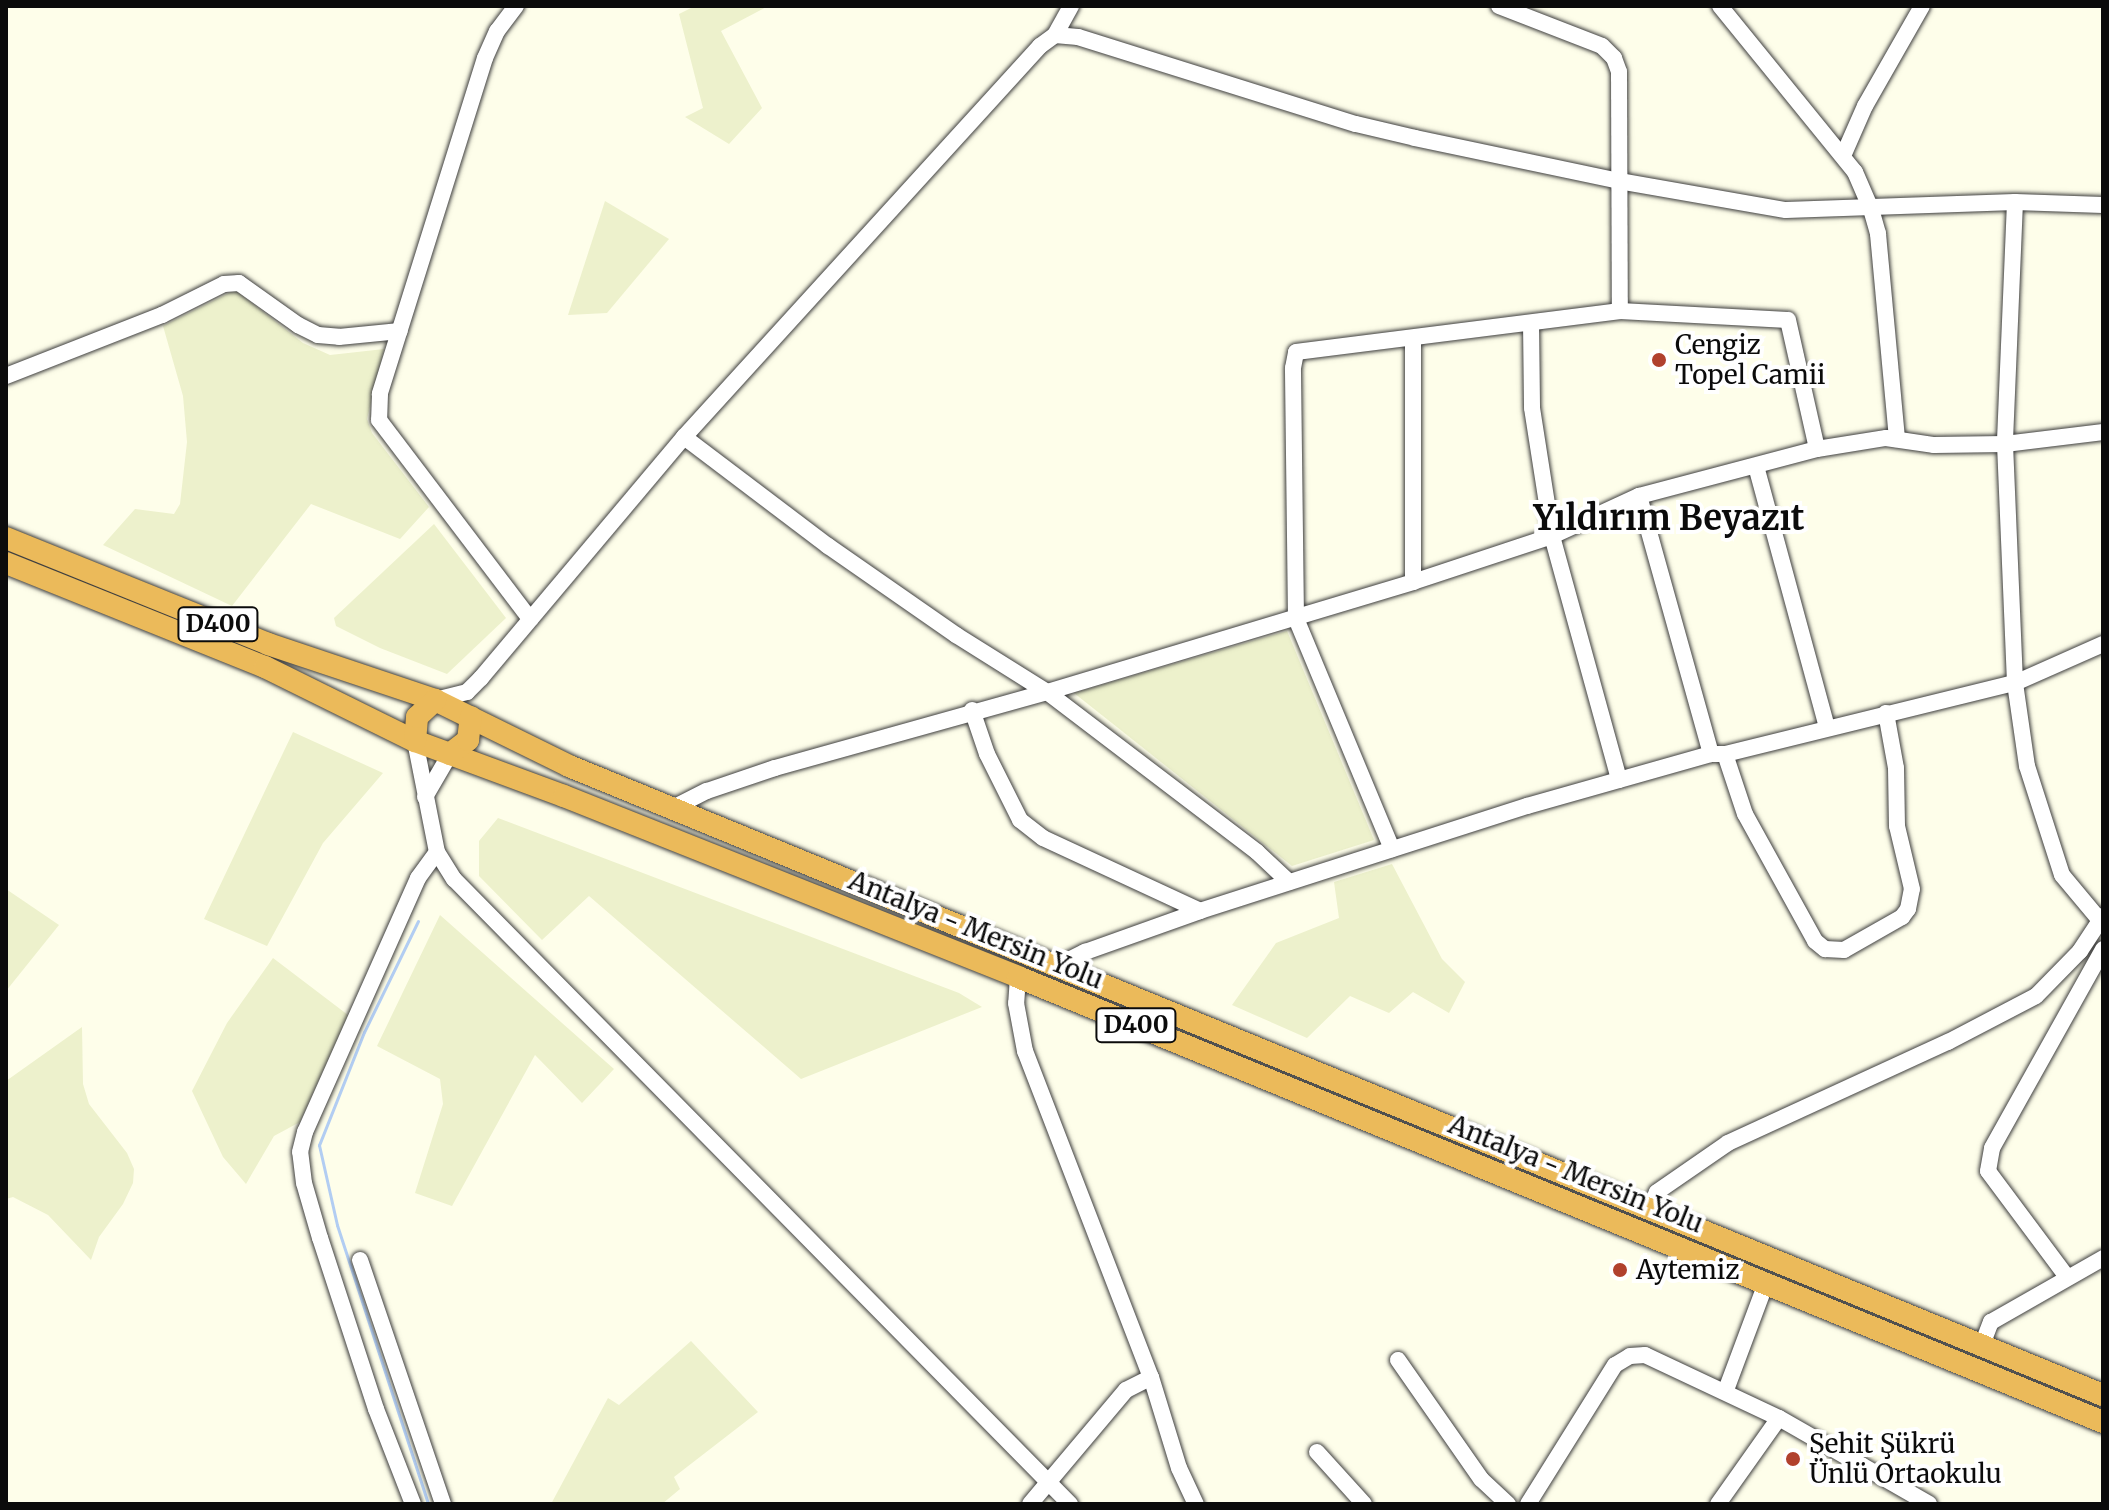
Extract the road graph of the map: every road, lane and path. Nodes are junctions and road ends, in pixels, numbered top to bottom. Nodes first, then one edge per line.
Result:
1 (516, 6) edge
2 (1071, 6) edge
3 (1499, 6) edge
4 (1720, 6) edge
5 (1922, 6) edge
6 (1055, 35) junction
7 (1843, 156) junction
8 (1619, 181) junction
9 (2015, 202) junction
10 (2103, 205) edge
11 (1871, 209) junction
12 (1620, 311) junction
13 (1531, 323) junction
14 (400, 331) junction
15 (1413, 340) junction
16 (6, 376) edge
17 (2103, 432) edge
18 (684, 437) junction
19 (1897, 439) junction
20 (2005, 444) junction
21 (1817, 449) junction
22 (1756, 466) junction
23 (1639, 496) junction
24 (1552, 536) junction
25 (6, 538) edge
26 (6, 563) edge
27 (1413, 582) junction
28 (1296, 618) junction
29 (530, 619) junction
30 (2103, 644) edge
31 (481, 678) junction
32 (2015, 683) junction
33 (1047, 692) junction
34 (435, 700) junction
35 (972, 710) junction
36 (1886, 713) junction
37 (471, 717) junction
38 (1827, 728) junction
39 (415, 741) junction
40 (450, 754) junction
41 (1718, 754) junction
42 (1619, 780) junction
43 (425, 797) junction
44 (673, 808) junction
45 (1392, 849) junction
46 (437, 852) junction
47 (1289, 882) junction
48 (1200, 911) junction
49 (2102, 920) edge
50 (2103, 949) edge
51 (1055, 967) junction
52 (1018, 977) junction
53 (1650, 1209) junction
54 (2103, 1258) edge
55 (360, 1260) dead end
56 (2067, 1277) junction
57 (1766, 1283) junction
58 (1982, 1345) junction
59 (1398, 1360) dead end
60 (1151, 1377) junction
61 (1726, 1390) junction
62 (2103, 1395) edge
63 (1779, 1418) junction
64 (2103, 1422) edge
65 (1317, 1452) dead end
66 (1050, 1483) junction
67 (413, 1504) edge
68 (443, 1504) edge
69 (1030, 1504) edge
70 (1070, 1504) edge
71 (1196, 1504) edge
72 (1364, 1504) edge
73 (1508, 1504) edge
74 (1528, 1504) edge
75 (1718, 1504) edge
76 (1929, 1504) edge

1 - 14 street
2 - 6 street
3 - 8 street
4 - 7 street
5 - 7 street
6 - 8 street
6 - 18 street
7 - 11 street
8 - 11 street
8 - 12 street
9 - 10 street
9 - 11 street
9 - 20 street
11 - 19 street
12 - 13 street
12 - 21 street
13 - 15 street
13 - 24 street
14 - 16 street
14 - 29 street
15 - 27 street
15 - 28 street
17 - 20 street
18 - 29 street
18 - 33 street
19 - 20 street
19 - 21 street
20 - 32 street
21 - 22 street
22 - 23 street
22 - 38 street
23 - 24 street
23 - 41 street
24 - 27 street
24 - 42 street
25 - 34 highway, Antalya - Mersin Yolu / D400
26 - 39 highway, Antalya - Mersin Yolu / D400
27 - 28 street
28 - 33 street
28 - 45 street
29 - 31 street
30 - 32 street
31 - 34 street
31 - 37 street
32 - 36 street
32 - 49 street
33 - 35 street
33 - 47 street
34 - 37 highway, Antalya - Mersin Yolu / D400
34 - 39 highway
35 - 44 street
35 - 48 street
36 - 38 street
36 - 41 street
37 - 40 highway
37 - 44 highway, Antalya - Mersin Yolu / D400
38 - 41 street
39 - 40 highway, Antalya - Mersin Yolu / D400
39 - 43 street
40 - 43 street
40 - 52 highway, Antalya - Mersin Yolu / D400
41 - 42 street
42 - 45 street
43 - 46 street
44 - 51 highway, Antalya - Mersin Yolu / D400
45 - 47 street
46 - 66 street
46 - 67 street
47 - 48 street
48 - 51 street
49 - 53 street
50 - 56 street
51 - 53 highway, Antalya - Mersin Yolu / D400
52 - 57 highway, Antalya - Mersin Yolu / D400
52 - 60 street
53 - 58 highway, Antalya - Mersin Yolu / D400
54 - 56 street
55 - 68 street
56 - 58 street
57 - 61 street
57 - 64 highway, Antalya - Mersin Yolu / D400
58 - 62 highway, Antalya - Mersin Yolu / D400
59 - 73 street
60 - 66 street
60 - 71 street
61 - 63 street
61 - 74 street
63 - 75 street
63 - 76 street
65 - 72 street
66 - 69 street
66 - 70 street

